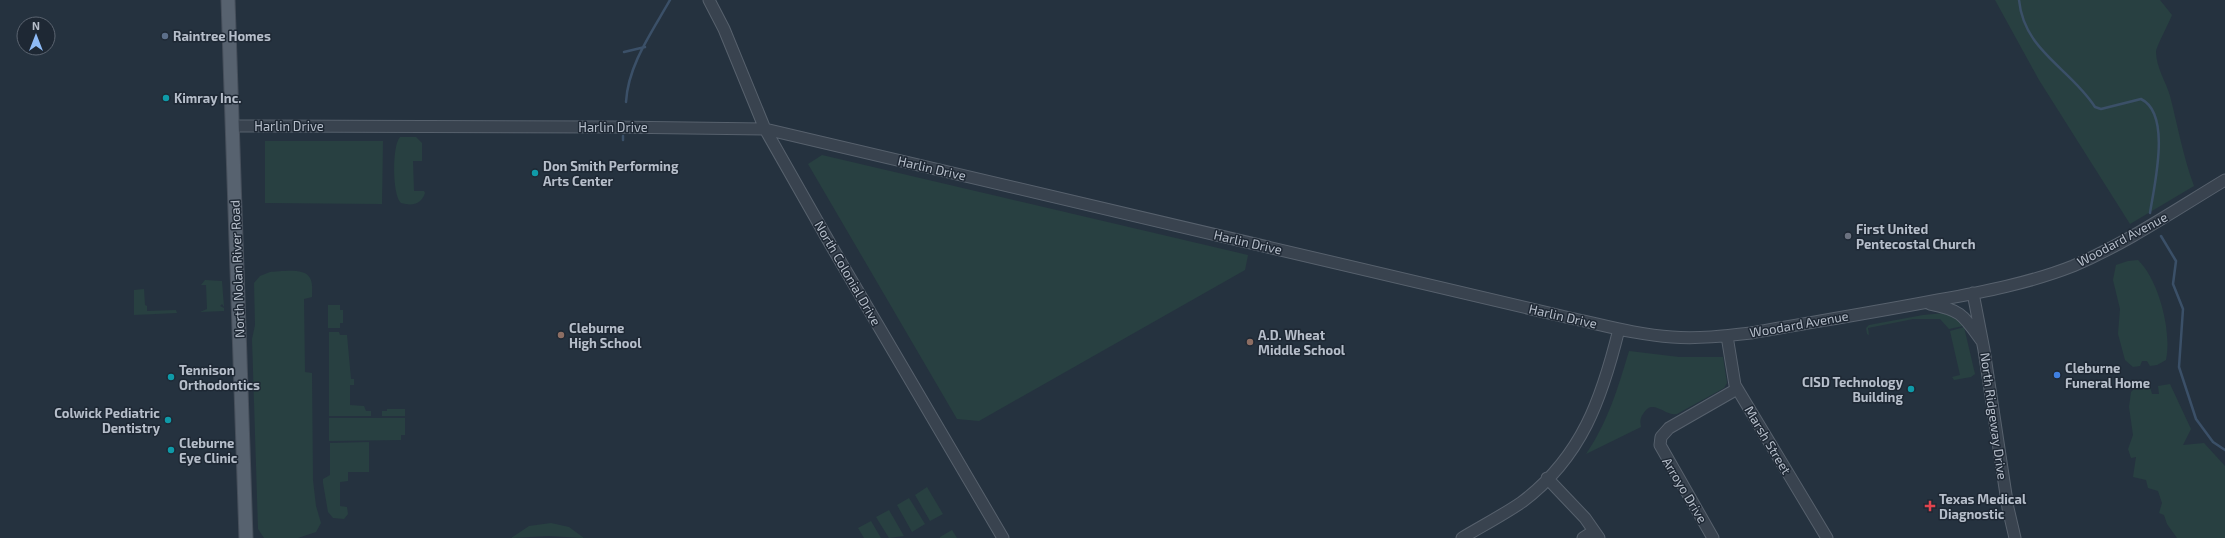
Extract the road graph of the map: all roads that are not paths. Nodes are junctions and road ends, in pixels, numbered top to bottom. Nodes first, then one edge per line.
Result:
1 (228, 0) edge
2 (709, 0) edge
3 (232, 126) junction
4 (765, 129) junction
5 (2225, 180) edge
6 (1973, 294) junction
7 (1924, 303) junction
8 (1619, 329) junction
9 (1727, 336) junction
10 (1983, 342) junction
11 (1737, 389) junction
12 (1547, 478) junction
13 (1597, 535) edge
14 (246, 538) edge
15 (1003, 538) edge
16 (1462, 538) edge
17 (1583, 538) edge
18 (1713, 538) edge
19 (1826, 538) edge
20 (2015, 538) edge

1 - 3 main road, North Nolan River Road
2 - 4 street, North Colonial Drive
3 - 4 street, Harlin Drive
3 - 14 main road, North Nolan River Road
4 - 8 street, Harlin Drive
4 - 15 street, North Colonial Drive
5 - 6 street, Woodard Avenue
6 - 7 street, Woodard Avenue
6 - 10 street, North Ridgeway Drive
7 - 9 street, Woodard Avenue
7 - 10 street
8 - 9 street, Woodard Avenue
8 - 12 street
9 - 11 street, Marsh Street
10 - 20 street, North Ridgeway Drive
11 - 18 street, Arroyo Drive
11 - 19 street, Marsh Street
12 - 13 street
12 - 16 street
13 - 17 street

